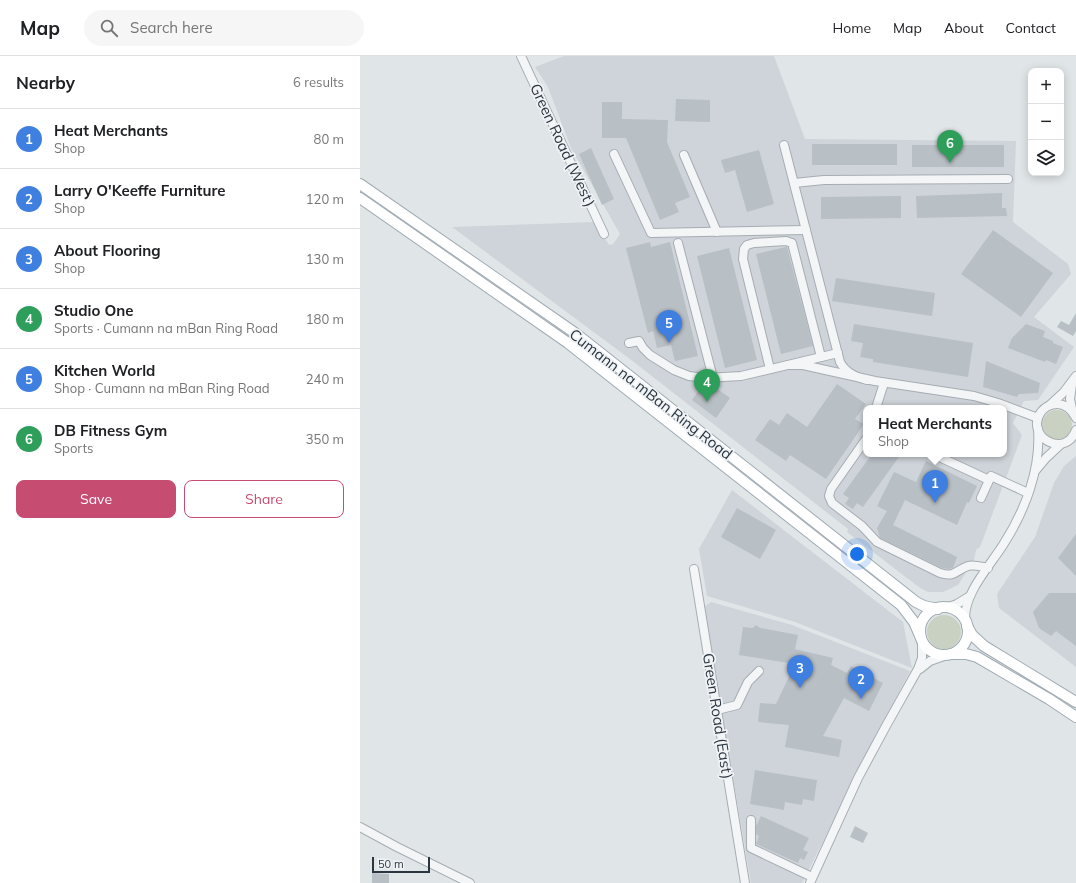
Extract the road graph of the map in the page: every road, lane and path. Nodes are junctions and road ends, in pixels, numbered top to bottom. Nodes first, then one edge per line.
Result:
1 (521, 56) edge
2 (784, 145) dead end
3 (614, 154) dead end
4 (684, 154) dead end
5 (1008, 179) dead end
6 (794, 183) junction
7 (360, 184) edge
8 (360, 198) edge
9 (806, 230) junction
10 (716, 232) junction
11 (604, 234) dead end
12 (678, 243) dead end
13 (628, 344) dead end
14 (838, 353) junction
15 (822, 356) junction
16 (788, 365) junction
17 (770, 369) junction
18 (713, 378) junction
19 (1075, 378) edge
20 (866, 380) junction
21 (884, 383) junction
22 (877, 405) edge
23 (1002, 405) edge
24 (1007, 407) edge
25 (1046, 407) junction
26 (1075, 416) edge
27 (1038, 418) junction
28 (1038, 429) junction
29 (1076, 430) edge
30 (1074, 437) edge
31 (863, 443) edge
32 (1061, 444) junction
33 (939, 457) edge
34 (1033, 476) junction
35 (989, 480) junction
36 (1028, 493) junction
37 (981, 498) dead end
38 (988, 568) junction
39 (694, 569) dead end
40 (970, 596) junction
41 (942, 608) junction
42 (966, 623) junction
43 (922, 640) junction
44 (948, 655) junction
45 (759, 671) dead end
46 (916, 674) junction
47 (1076, 702) edge
48 (717, 710) junction
49 (1076, 717) edge
50 (750, 820) dead end
51 (360, 827) edge
52 (811, 880) edge
53 (470, 883) edge
54 (745, 883) edge

1 - 11 street, Green Road (West)
2 - 6 street
3 - 10 street
4 - 10 street
5 - 6 street
6 - 9 street
7 - 41 main road, Cumann na mBan Ring Road
8 - 43 main road, Cumann na mBan Ring Road
9 - 10 street
9 - 14 street
12 - 18 street
13 - 18 street
14 - 15 street
14 - 20 street
15 - 16 street
15 - 17 street
16 - 17 street
16 - 20 street
17 - 18 street
19 - 25 street
19 - 26 street
20 - 21 street
21 - 22 street
21 - 23 street
24 - 27 street
25 - 26 street
25 - 27 street
27 - 28 street
28 - 32 street
28 - 34 street
29 - 30 street
30 - 32 street
31 - 38 street
32 - 34 street
33 - 35 street
34 - 36 street
35 - 36 street
35 - 37 street
36 - 38 street
38 - 40 street
39 - 48 street, Green Road (East)
40 - 41 street
40 - 42 street
41 - 42 main road
41 - 43 main road
42 - 44 main road
42 - 47 main road
43 - 44 main road
43 - 46 street
44 - 46 street
44 - 49 main road
45 - 48 street
46 - 52 street
48 - 54 street, Green Road (East)
50 - 52 street
51 - 53 street

